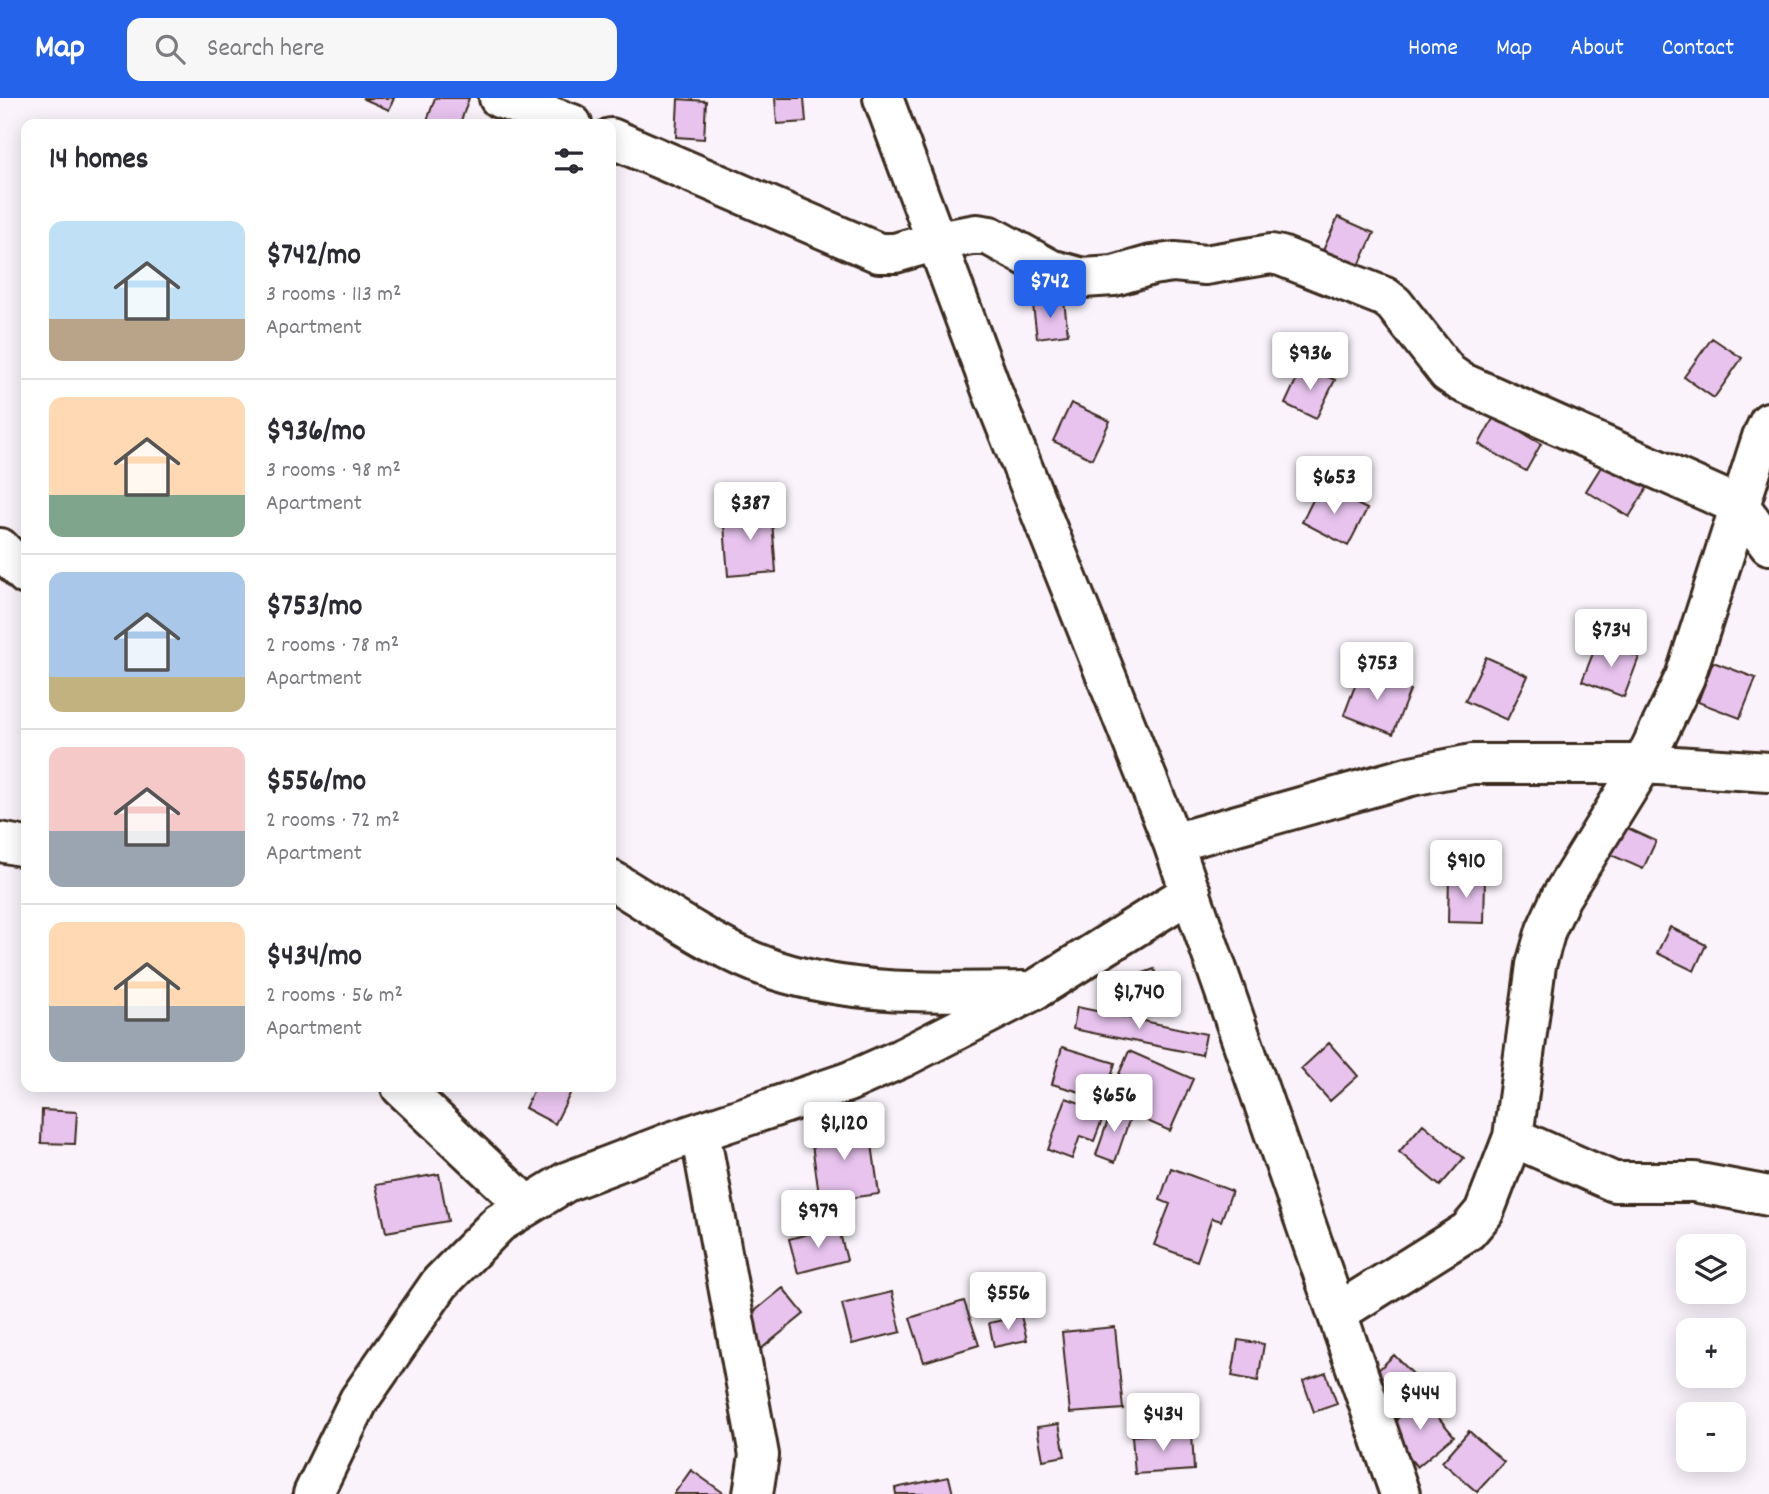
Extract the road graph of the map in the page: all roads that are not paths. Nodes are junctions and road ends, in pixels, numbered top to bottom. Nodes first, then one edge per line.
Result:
1 (499, 98) edge
2 (883, 98) edge
3 (558, 119) edge
4 (616, 140) edge
5 (937, 241) junction
6 (1769, 422) edge
7 (1740, 506) junction
8 (1769, 545) edge
9 (0, 548) edge
10 (21, 570) edge
11 (1643, 764) junction
12 (1769, 772) edge
13 (0, 842) edge
14 (1173, 843) junction
15 (21, 846) edge
16 (616, 883) edge
17 (1191, 892) junction
18 (1033, 991) junction
19 (406, 1092) edge
20 (700, 1132) junction
21 (1513, 1137) junction
22 (1769, 1196) edge
23 (527, 1206) junction
24 (1337, 1313) junction
25 (313, 1494) edge
26 (753, 1494) edge
27 (1400, 1494) edge

1 - 3 street
2 - 5 street
4 - 5 street
5 - 7 street
5 - 14 street
6 - 7 street
7 - 8 street
7 - 11 street
9 - 10 street
11 - 12 street
11 - 14 street
11 - 21 street
13 - 15 street
14 - 17 street
16 - 18 street
17 - 18 street
17 - 24 street
18 - 20 street
19 - 23 street
20 - 23 street
20 - 26 street
21 - 22 street
21 - 24 street
23 - 25 street
24 - 27 street

